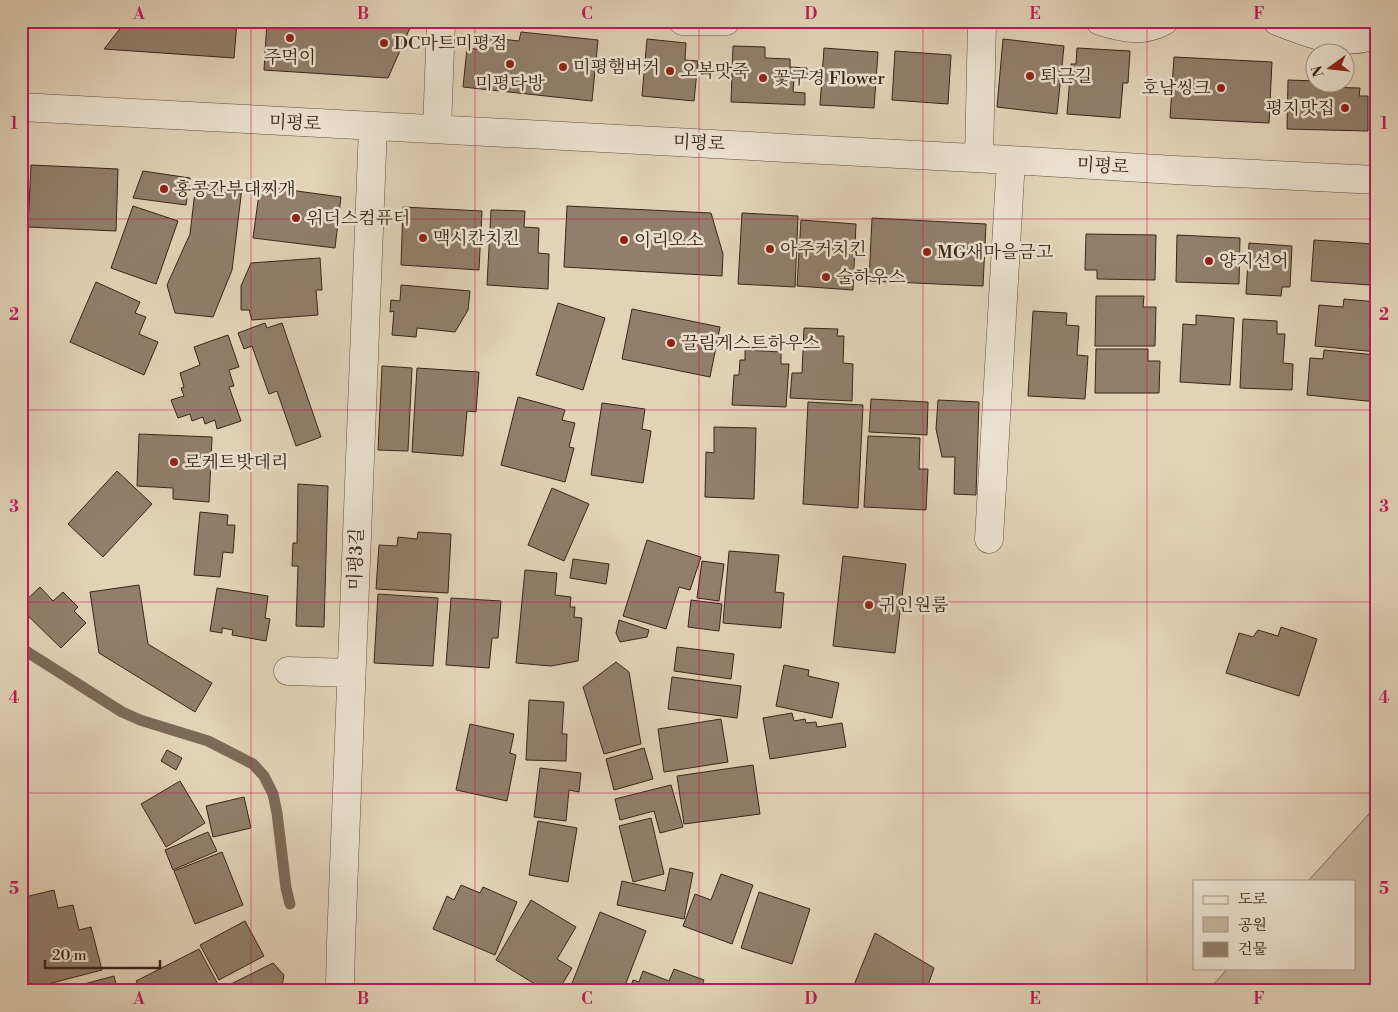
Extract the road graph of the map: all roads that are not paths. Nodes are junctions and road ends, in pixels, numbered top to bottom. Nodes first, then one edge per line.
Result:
1 (441, 21) edge
2 (684, 21) edge
3 (726, 21) edge
4 (982, 21) edge
5 (1100, 21) edge
6 (1164, 21) edge
7 (1277, 21) edge
8 (1377, 34) edge
9 (21, 107) edge
10 (373, 127) junction
11 (437, 129) junction
12 (979, 158) junction
13 (1012, 160) junction
14 (1377, 180) edge
15 (989, 539) dead end
16 (288, 670) dead end
17 (351, 673) junction
18 (337, 989) edge

1 - 11 street
2 - 3 street
4 - 12 street
5 - 6 street
7 - 8 street
9 - 10 street, 미평로
10 - 11 street, 미평로
10 - 17 street, 미평3길
11 - 12 street, 미평로
12 - 13 street, 미평로
13 - 14 street, 미평로
13 - 15 street
16 - 17 street
17 - 18 street, 미평3길

